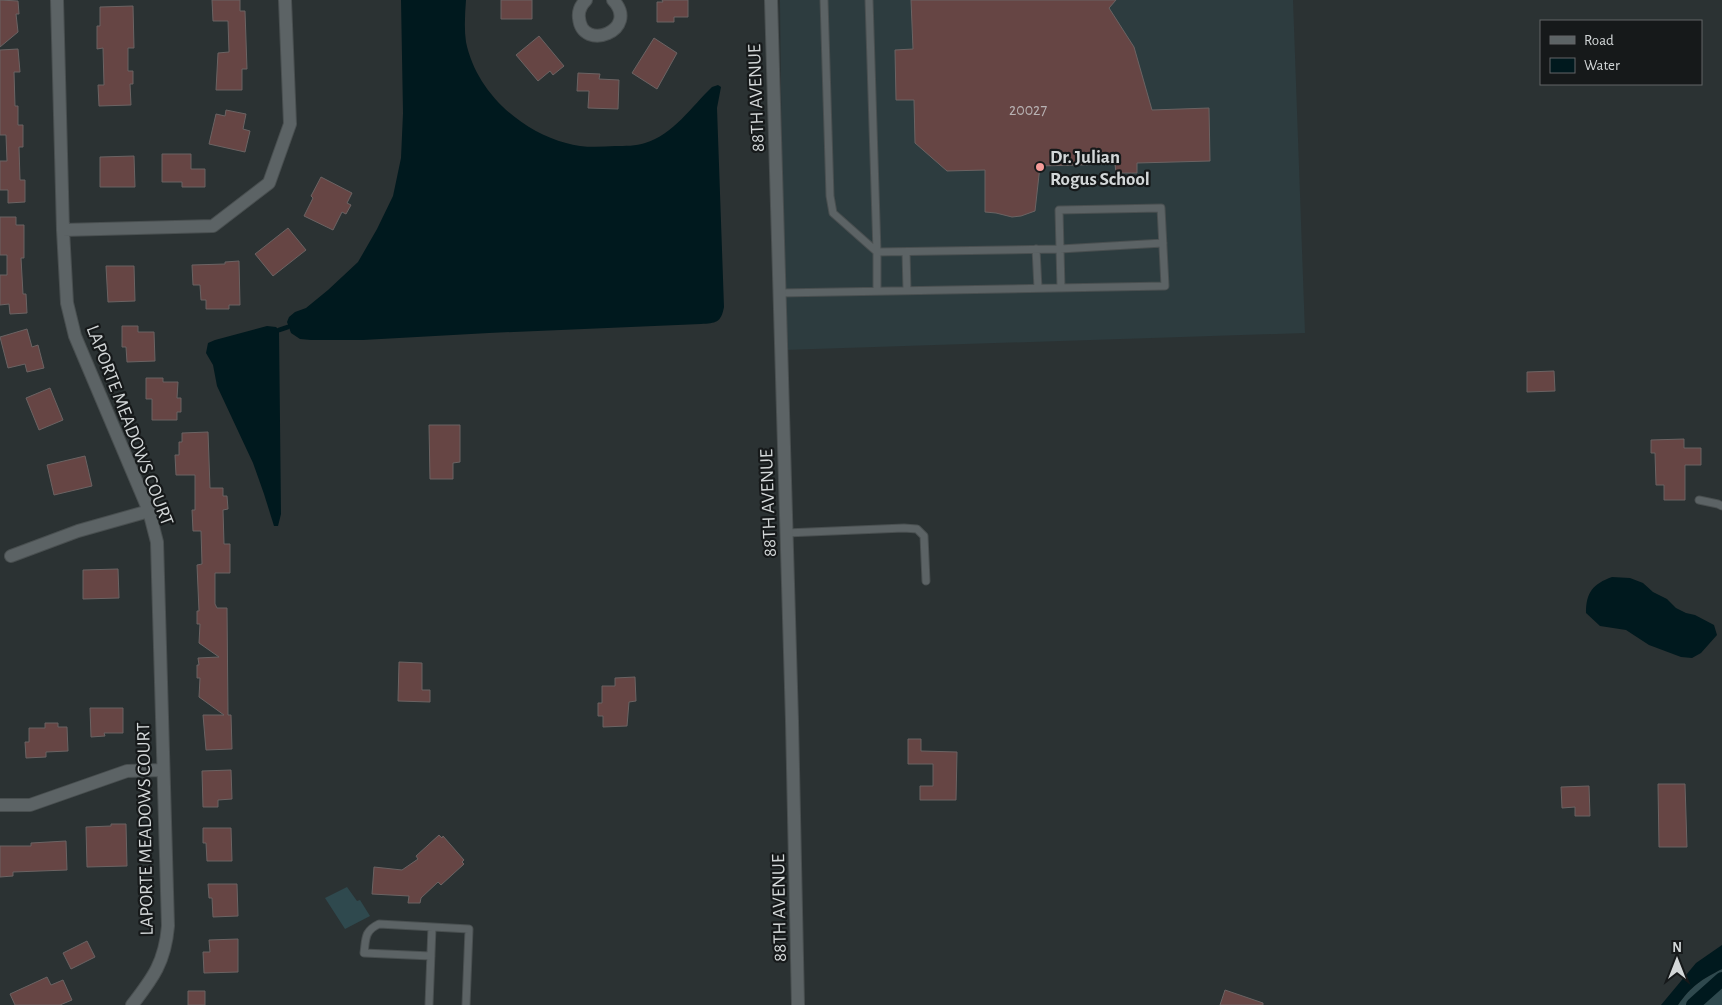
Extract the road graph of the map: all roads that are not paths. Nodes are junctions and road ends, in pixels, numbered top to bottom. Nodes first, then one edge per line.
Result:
1 (58, 0) edge
2 (285, 0) edge
3 (586, 0) edge
4 (770, 0) edge
5 (824, 0) edge
6 (869, 0) edge
7 (615, 1) edge
8 (63, 230) junction
9 (1163, 243) junction
10 (1036, 249) junction
11 (1060, 249) junction
12 (877, 252) junction
13 (906, 252) junction
14 (1038, 288) junction
15 (1061, 288) junction
16 (907, 290) junction
17 (878, 291) junction
18 (779, 293) junction
19 (1699, 500) dead end
20 (1722, 506) edge
21 (149, 511) junction
22 (786, 534) junction
23 (11, 556) dead end
24 (926, 581) dead end
25 (162, 770) junction
26 (0, 806) edge
27 (432, 927) junction
28 (431, 956) junction
29 (132, 1005) edge
30 (429, 1005) edge
31 (466, 1005) edge
32 (798, 1005) edge

1 - 8 street, LAPORTE MEADOWS COURT
2 - 8 street
3 - 7 street
4 - 18 street, 88TH AVENUE
5 - 12 lane
6 - 12 lane
8 - 21 street, LAPORTE MEADOWS COURT
9 - 11 lane
9 - 11 lane
9 - 15 lane
10 - 11 lane
10 - 13 lane
10 - 14 lane
11 - 15 lane
12 - 13 lane
12 - 17 lane
13 - 16 lane
14 - 15 lane
14 - 16 lane
16 - 17 lane
17 - 18 lane
18 - 22 street, 88TH AVENUE
19 - 20 lane
21 - 23 street
21 - 25 street, LAPORTE MEADOWS COURT
22 - 24 lane
22 - 32 street, 88TH AVENUE
25 - 26 street
25 - 29 street, LAPORTE MEADOWS COURT
27 - 28 lane
27 - 28 lane
27 - 31 lane
28 - 30 lane

